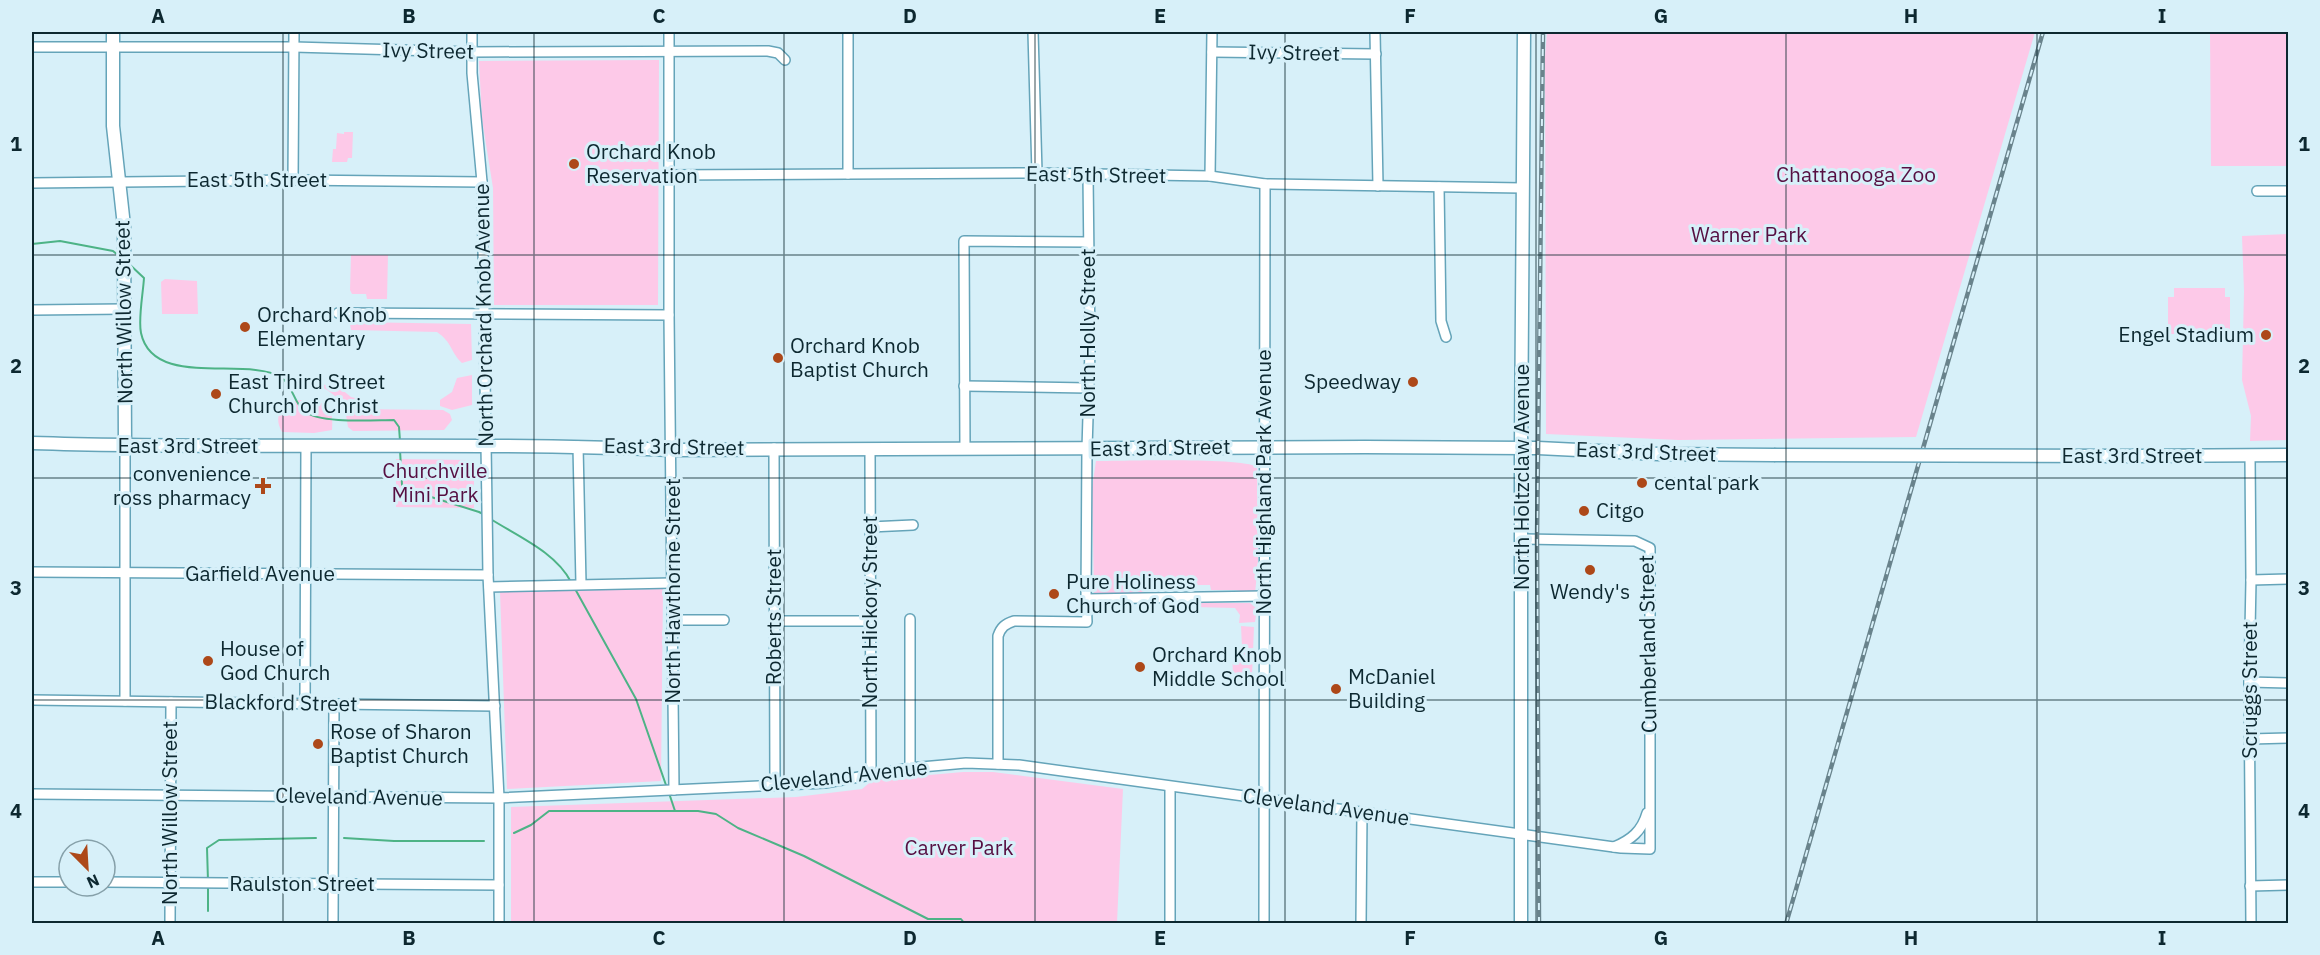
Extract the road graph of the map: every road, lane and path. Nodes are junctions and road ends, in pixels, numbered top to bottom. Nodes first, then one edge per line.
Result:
1 (113, 32) edge
2 (294, 32) edge
3 (472, 32) edge
4 (669, 32) edge
5 (849, 32) edge
6 (1034, 32) edge
7 (1212, 32) edge
8 (1376, 32) edge
9 (1524, 32) edge
10 (113, 46) junction
11 (32, 47) edge
12 (294, 47) junction
13 (669, 50) junction
14 (472, 52) junction
15 (1212, 52) junction
16 (1376, 54) junction
17 (785, 60) dead end
18 (1037, 173) junction
19 (848, 174) junction
20 (669, 175) junction
21 (1089, 175) junction
22 (1210, 176) junction
23 (293, 180) junction
24 (120, 181) junction
25 (482, 182) junction
26 (32, 183) edge
27 (1265, 184) junction
28 (1378, 186) junction
29 (1439, 187) junction
30 (1522, 188) junction
31 (2257, 191) dead end
32 (2289, 191) edge
33 (1088, 242) junction
34 (124, 309) junction
35 (32, 310) edge
36 (338, 313) dead end
37 (484, 313) junction
38 (669, 315) junction
39 (1446, 337) dead end
40 (964, 386) junction
41 (1088, 388) junction
42 (32, 443) edge
43 (126, 446) junction
44 (306, 446) junction
45 (486, 446) junction
46 (578, 446) junction
47 (1263, 447) junction
48 (774, 448) junction
49 (1521, 448) junction
50 (965, 449) junction
51 (1087, 449) junction
52 (672, 450) junction
53 (870, 450) junction
54 (2289, 455) edge
55 (2250, 456) junction
56 (913, 525) dead end
57 (870, 527) junction
58 (1522, 539) junction
59 (32, 572) edge
60 (125, 573) junction
61 (304, 574) junction
62 (488, 575) junction
63 (2289, 579) edge
64 (2251, 580) junction
65 (672, 583) junction
66 (581, 584) junction
67 (489, 587) junction
68 (1263, 597) junction
69 (1086, 599) junction
70 (672, 620) junction
71 (724, 620) dead end
72 (910, 620) dead end
73 (774, 621) junction
74 (870, 621) junction
75 (2249, 682) junction
76 (2289, 683) edge
77 (32, 700) edge
78 (125, 701) junction
79 (171, 702) junction
80 (305, 704) junction
81 (334, 704) junction
82 (495, 706) junction
83 (2289, 738) edge
84 (2250, 739) junction
85 (998, 764) junction
86 (910, 768) junction
87 (871, 775) junction
88 (775, 786) junction
89 (1170, 787) junction
90 (674, 790) junction
91 (32, 794) edge
92 (171, 794) junction
93 (1650, 796) junction
94 (333, 797) junction
95 (499, 798) junction
96 (1264, 798) junction
97 (1362, 813) junction
98 (1522, 833) junction
99 (1613, 847) junction
100 (1650, 849) joint
101 (32, 882) edge
102 (57, 882) edge
103 (117, 882) edge
104 (170, 883) junction
105 (333, 884) junction
106 (499, 885) junction
107 (2289, 885) edge
108 (2250, 886) junction
109 (170, 924) edge
110 (333, 924) edge
111 (499, 924) edge
112 (1170, 924) edge
113 (1264, 924) edge
114 (1361, 924) edge
115 (1521, 924) edge
116 (2251, 924) edge

1 - 10 main road, North Willow Street
2 - 12 street
3 - 14 street, North Orchard Knob Avenue
4 - 13 street, North Hawthorne Street
5 - 19 street
6 - 18 street
7 - 15 street
8 - 16 street
9 - 30 main road, North Holtzclaw Avenue
10 - 11 street, Ivy Street
10 - 12 street, Ivy Street
10 - 24 main road, North Willow Street
12 - 14 street, Ivy Street
12 - 23 street
13 - 14 street, Ivy Street
13 - 17 street, Ivy Street
13 - 20 street, North Hawthorne Street
14 - 25 street, North Orchard Knob Avenue
15 - 16 street, Ivy Street
15 - 22 street
16 - 28 street
18 - 19 street, East 5th Street
18 - 21 street, East 5th Street
19 - 20 street, East 5th Street
20 - 38 street, North Hawthorne Street
21 - 22 street, East 5th Street
21 - 33 street, North Holly Street
22 - 27 street, East 5th Street
23 - 24 street, East 5th Street
23 - 25 street, East 5th Street
24 - 26 street, East 5th Street
24 - 34 main road, North Willow Street
25 - 37 street, North Orchard Knob Avenue
27 - 28 street, East 5th Street
27 - 47 street, North Highland Park Avenue
28 - 29 street, East 5th Street
29 - 30 street, East 5th Street
29 - 39 street
30 - 49 main road, North Holtzclaw Avenue
31 - 32 street
33 - 40 street
33 - 41 street, North Holly Street
34 - 35 street
34 - 43 main road, North Willow Street
36 - 37 street
37 - 38 street
37 - 45 street, North Orchard Knob Avenue
38 - 52 street, North Hawthorne Street
40 - 41 street
40 - 50 street
41 - 51 street, North Holly Street
42 - 43 main road, East 3rd Street
43 - 44 main road, East 3rd Street
43 - 60 street, North Willow Street
44 - 45 main road, East 3rd Street
44 - 61 street
45 - 46 main road, East 3rd Street
45 - 62 street, North Orchard Knob Avenue
46 - 52 main road, East 3rd Street
46 - 66 street
47 - 49 main road, East 3rd Street
47 - 51 main road, East 3rd Street
47 - 68 street, North Highland Park Avenue
48 - 52 main road, East 3rd Street
48 - 53 main road, East 3rd Street
48 - 73 street, Roberts Street
49 - 55 main road, East 3rd Street, bridge
49 - 58 main road, North Holtzclaw Avenue
50 - 51 main road, East 3rd Street
50 - 53 main road, East 3rd Street
51 - 69 street, North Holly Street
52 - 65 street, North Hawthorne Street
53 - 57 street, North Hickory Street
54 - 55 main road, East 3rd Street
55 - 64 street, Scruggs Street
56 - 57 street
57 - 74 street, North Hickory Street
58 - 93 street, Cumberland Street
58 - 98 main road, North Holtzclaw Avenue
59 - 60 street, Garfield Avenue
60 - 61 street, Garfield Avenue
60 - 78 street, North Willow Street
61 - 62 street, Garfield Avenue
61 - 80 street
62 - 67 street, North Orchard Knob Avenue
63 - 64 street
64 - 75 street, Scruggs Street
65 - 66 street
65 - 70 street, North Hawthorne Street
66 - 67 street
67 - 82 street, North Orchard Knob Avenue
68 - 69 street
68 - 96 street, North Highland Park Avenue
69 - 85 street
70 - 71 street
70 - 90 street, North Hawthorne Street
72 - 86 street
73 - 74 street
73 - 88 street, Roberts Street
74 - 87 street, North Hickory Street
75 - 76 street
75 - 84 street, Scruggs Street
77 - 78 street, Blackford Street
78 - 79 street, Blackford Street
79 - 80 street, Blackford Street
79 - 92 street, North Willow Street
80 - 81 street, Blackford Street
81 - 82 street, Blackford Street
81 - 94 street
82 - 95 street, North Orchard Knob Avenue
83 - 84 street
84 - 108 street, Scruggs Street
85 - 86 street, Cleveland Avenue
85 - 89 street, Cleveland Avenue
86 - 87 street, Cleveland Avenue
87 - 88 street, Cleveland Avenue
88 - 90 street, Cleveland Avenue
89 - 96 street, Cleveland Avenue
89 - 112 street
90 - 95 street, Cleveland Avenue
91 - 92 street, Cleveland Avenue
92 - 94 street, Cleveland Avenue
92 - 104 street, North Willow Street
93 - 99 street, Cumberland Street
93 - 100 street, Cumberland Street
94 - 95 street, Cleveland Avenue
94 - 105 street
95 - 106 street, North Orchard Knob Avenue
96 - 97 street, Cleveland Avenue
96 - 113 street, North Highland Park Avenue
97 - 98 street, Cleveland Avenue
97 - 114 street
98 - 99 street, Cleveland Avenue
98 - 115 main road, North Holtzclaw Avenue
99 - 100 street, Cleveland Avenue
101 - 102 street
103 - 104 street, Raulston Street
104 - 105 street, Raulston Street
104 - 109 street, North Willow Street
105 - 106 street, Raulston Street
105 - 110 street
106 - 111 street, North Orchard Knob Avenue
107 - 108 street
108 - 116 street, Scruggs Street

